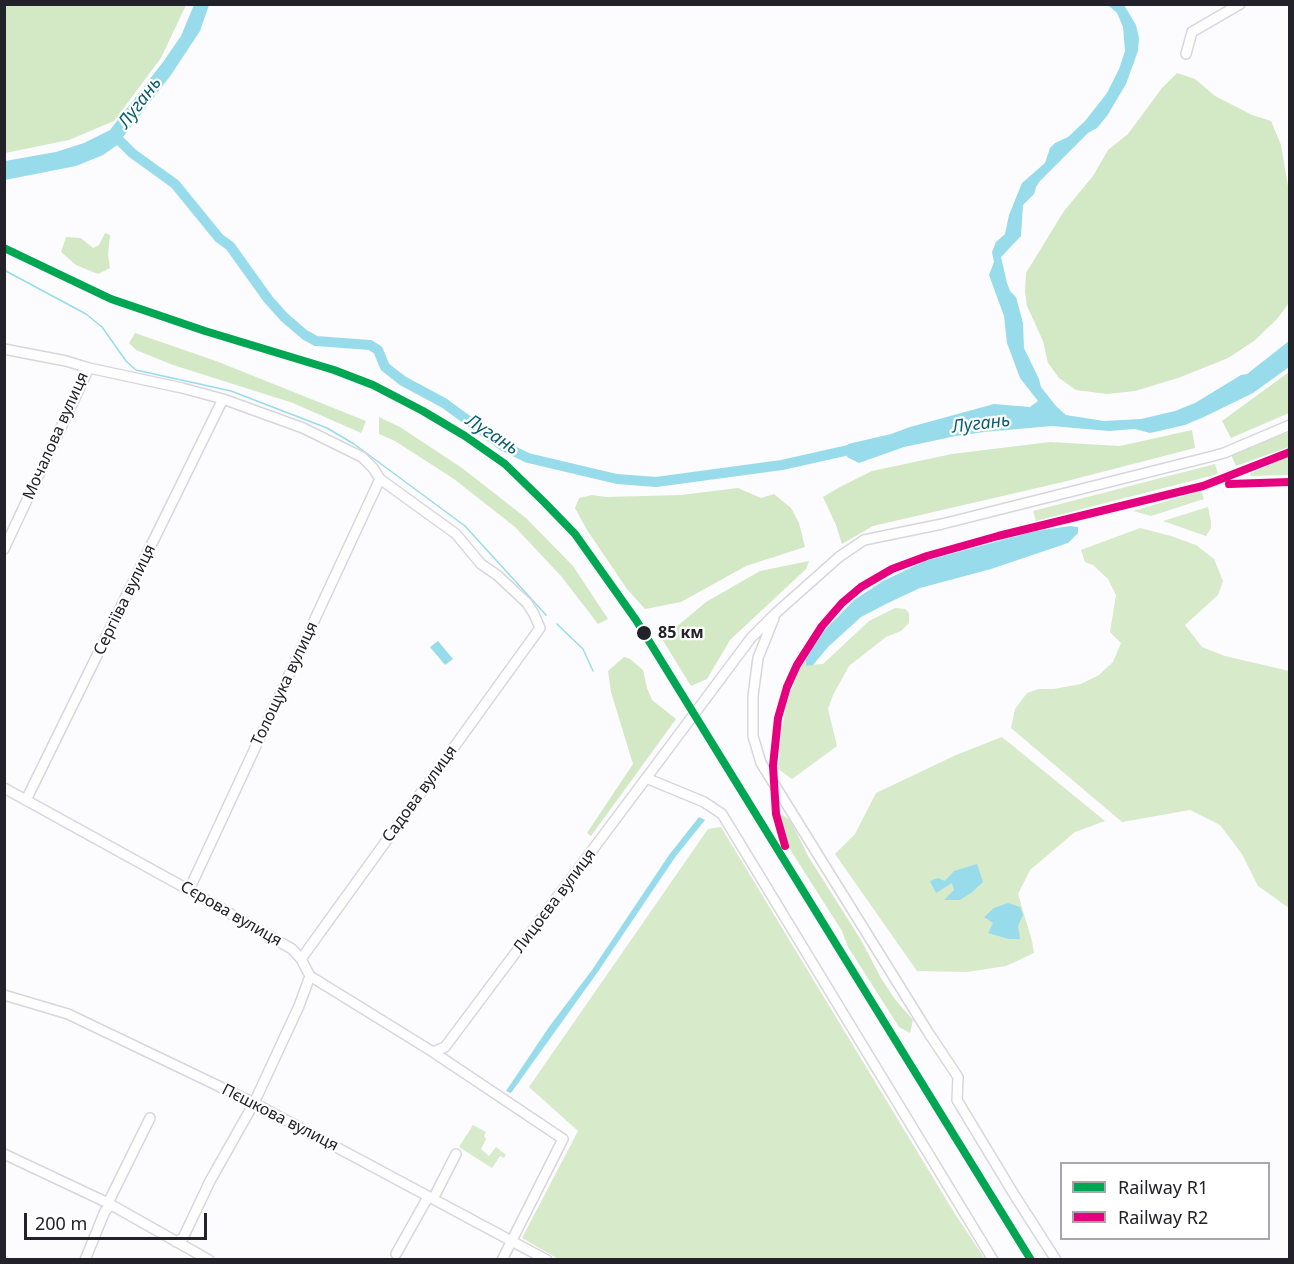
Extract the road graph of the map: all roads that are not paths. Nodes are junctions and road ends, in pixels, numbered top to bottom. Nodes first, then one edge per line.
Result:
1 (1240, 4) edge
2 (1186, 54) dead end
3 (4, 349) edge
4 (89, 368) junction
5 (223, 399) junction
6 (1290, 425) edge
7 (380, 479) junction
8 (4, 549) edge
9 (776, 613) junction
10 (646, 778) junction
11 (4, 788) edge
12 (26, 800) junction
13 (189, 890) junction
14 (301, 959) junction
15 (310, 976) junction
16 (4, 995) edge
17 (433, 1052) junction
18 (254, 1103) junction
19 (150, 1118) dead end
20 (4, 1154) edge
21 (456, 1154) dead end
22 (431, 1198) junction
23 (110, 1204) junction
24 (511, 1239) junction
25 (176, 1242) junction
26 (396, 1254) dead end
27 (86, 1260) edge
28 (209, 1260) edge
29 (502, 1260) edge
30 (547, 1260) edge
31 (993, 1260) edge
32 (1056, 1260) edge

1 - 2 street
3 - 4 street, Мочалова вулиця
4 - 5 street
4 - 8 street, Мочалова вулиця
5 - 7 street
5 - 12 street, Сергіїва вулиця
6 - 9 street, Лицоєва вулиця
7 - 13 street, Толощука вулиця
7 - 14 street, Садова вулиця
9 - 10 street, Лицоєва вулиця
9 - 32 street
10 - 17 street, Лицоєва вулиця
10 - 31 street
11 - 12 street, Сєрова вулиця
12 - 13 street, Сєрова вулиця
13 - 14 street, Сєрова вулиця
14 - 15 street, Сєрова вулиця
15 - 17 street
15 - 18 street
16 - 18 street, Пєшкова вулиця
17 - 24 street
18 - 22 street, Пєшкова вулиця
18 - 25 street
19 - 23 street
20 - 23 street
21 - 22 street
22 - 24 street, Пєшкова вулиця
22 - 26 street
23 - 25 street
23 - 27 street
24 - 29 street
24 - 30 street, Пєшкова вулиця
25 - 28 street

